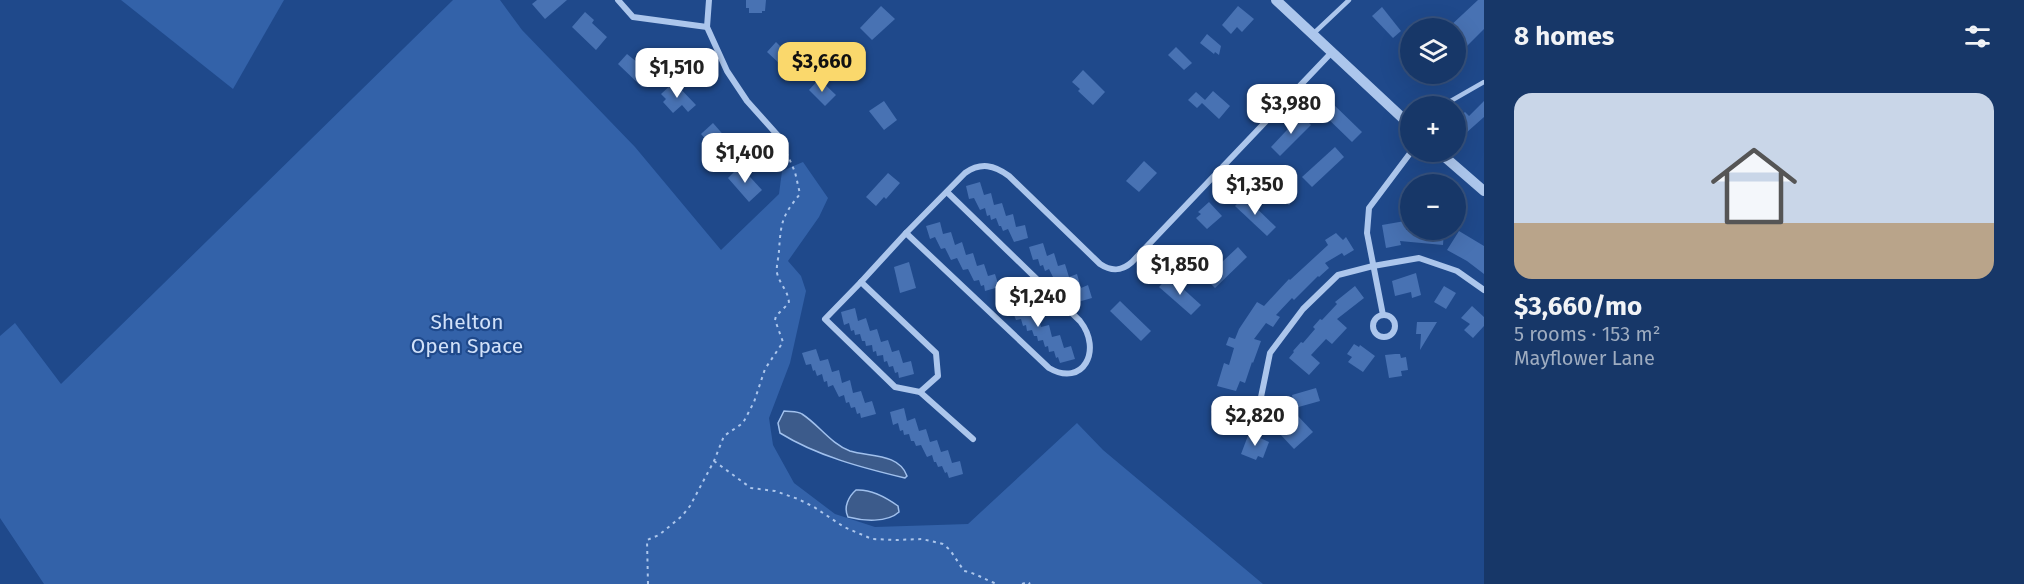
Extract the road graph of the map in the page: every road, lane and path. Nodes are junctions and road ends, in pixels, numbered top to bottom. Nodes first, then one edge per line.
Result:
1 (618, 0) edge
2 (709, 0) edge
3 (1276, 0) edge
4 (1349, 0) edge
5 (707, 27) junction
6 (1313, 34) junction
7 (1332, 52) junction
8 (1484, 82) edge
9 (1460, 96) edge
10 (1400, 116) edge
11 (781, 139) joint
12 (1403, 162) edge
13 (1451, 162) edge
14 (1484, 191) edge
15 (947, 192) junction
16 (906, 232) junction
17 (1373, 266) junction
18 (861, 282) junction
19 (1484, 290) edge
20 (1383, 315) dead end
21 (920, 392) junction
22 (1261, 397) dead end
23 (973, 439) dead end
24 (714, 461) junction
25 (648, 584) edge
26 (997, 584) edge
27 (1022, 584) edge
28 (1030, 584) edge

1 - 5 street
2 - 5 street
3 - 6 street
4 - 6 lane
5 - 11 street
6 - 7 street
7 - 10 street
7 - 15 street
8 - 9 lane
11 - 24 path
12 - 17 street
13 - 14 street
15 - 16 street
15 - 16 street
16 - 18 street
17 - 19 street
17 - 20 street
17 - 22 street
18 - 21 street
18 - 21 street
21 - 23 street
24 - 25 path
24 - 26 path
27 - 28 path

